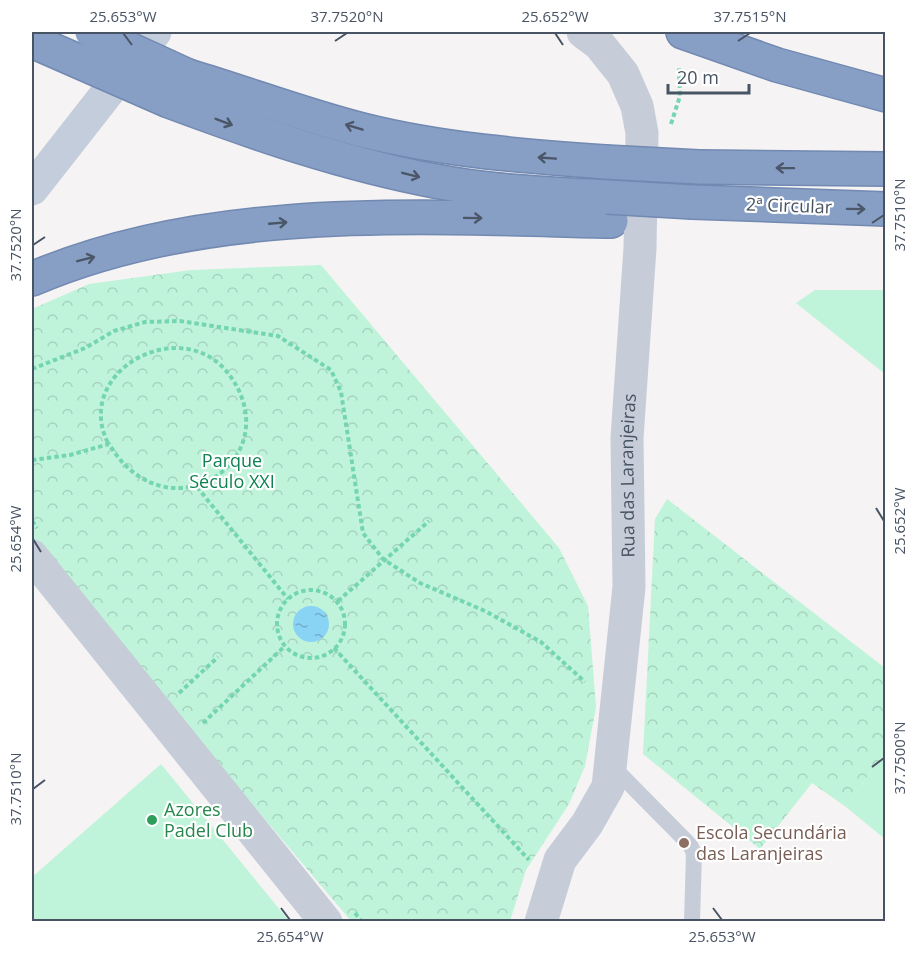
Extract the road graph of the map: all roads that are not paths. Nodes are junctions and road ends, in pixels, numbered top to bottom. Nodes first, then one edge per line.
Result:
1 (92, 32) edge
2 (121, 32) edge
3 (155, 32) edge
4 (583, 32) edge
5 (682, 32) edge
6 (32, 40) edge
7 (178, 89) junction
8 (885, 95) edge
9 (885, 169) edge
10 (36, 173) edge
11 (609, 209) junction
12 (885, 209) edge
13 (32, 279) edge
14 (32, 556) edge
15 (611, 765) junction
16 (326, 921) edge
17 (541, 921) edge
18 (692, 921) edge

1 - 7 highway, bridge
2 - 10 main road
3 - 10 main road
4 - 15 street, Rua das Laranjeiras
5 - 8 highway
6 - 7 highway, bridge
9 -> 7 highway, 2ª Circular, bridge
7 -> 11 highway
11 -> 12 highway, 2ª Circular, bridge
13 -> 11 highway
14 - 16 street
15 - 17 street, Rua das Laranjeiras
15 - 18 lane

